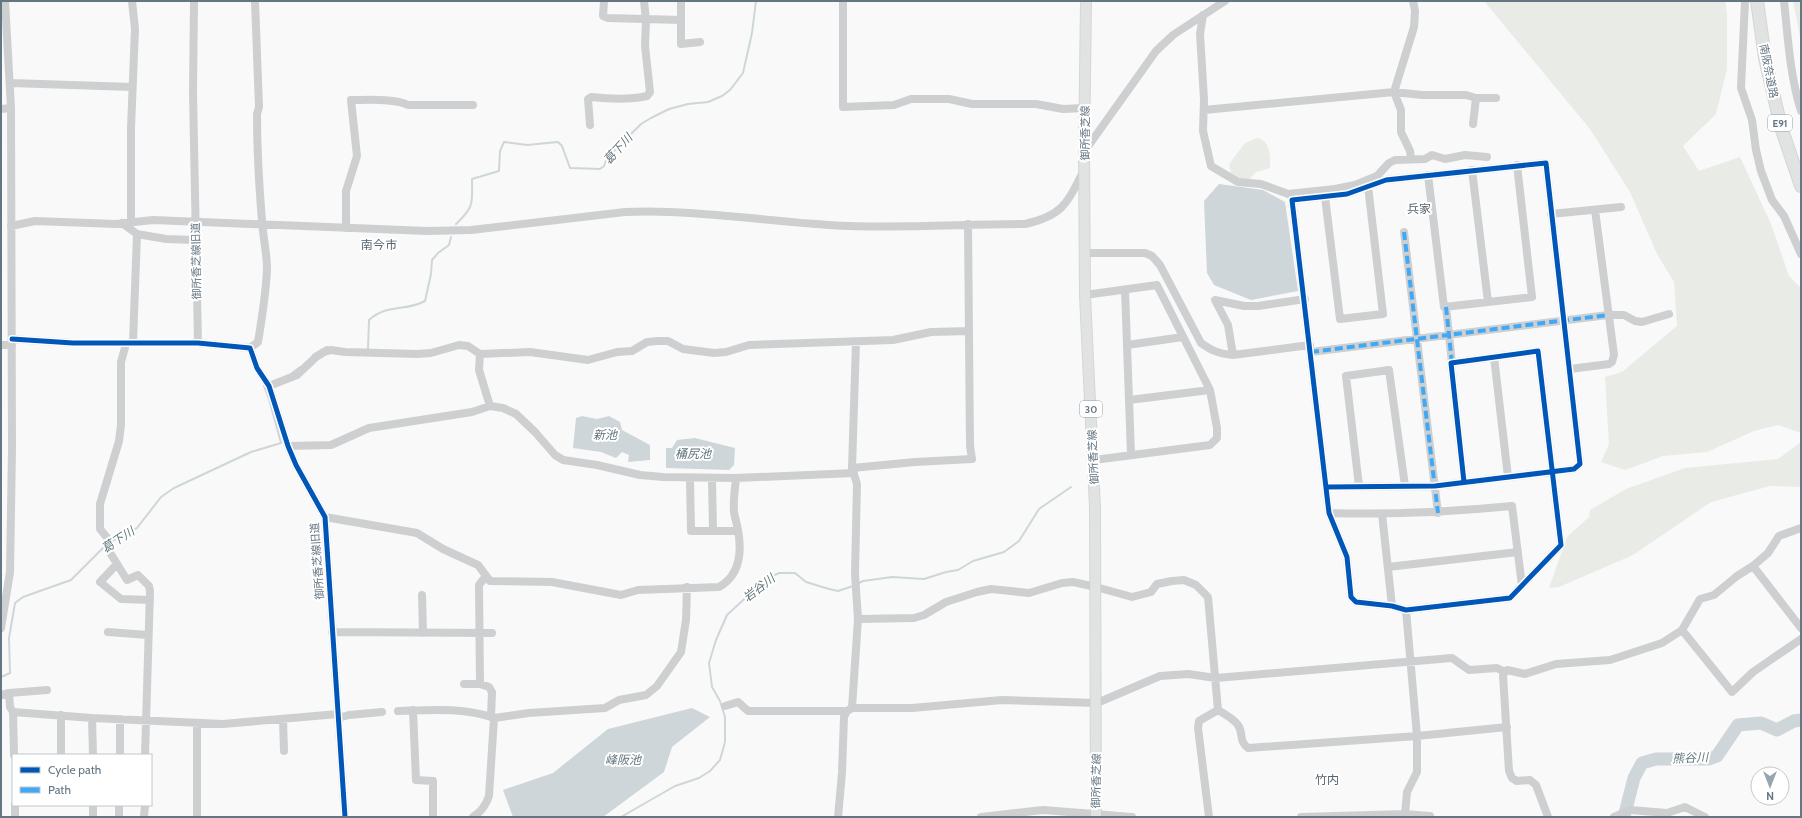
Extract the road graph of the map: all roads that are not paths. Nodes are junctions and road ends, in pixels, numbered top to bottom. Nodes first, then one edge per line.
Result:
1 (5, 1) edge
2 (132, 1) edge
3 (194, 1) edge
4 (255, 1) edge
5 (604, 1) edge
6 (644, 1) edge
7 (681, 1) edge
8 (843, 1) edge
9 (1086, 1) edge
10 (1225, 1) edge
11 (1413, 1) edge
12 (1745, 1) edge
13 (1757, 1) edge
14 (1784, 1) edge
15 (1203, 15) junction
16 (646, 20) junction
17 (681, 20) junction
18 (700, 42) dead end
19 (11, 83) junction
20 (132, 88) junction
21 (1394, 92) junction
22 (1476, 98) junction
23 (1496, 98) dead end
24 (473, 105) dead end
25 (11, 108) junction
26 (1085, 108) junction
27 (1, 109) edge
28 (1204, 110) junction
29 (1801, 112) edge
30 (1473, 124) dead end
31 (590, 125) dead end
32 (1084, 152) junction
33 (1487, 157) dead end
34 (1411, 159) junction
35 (1517, 165) junction
36 (1085, 168) junction
37 (1472, 170) junction
38 (1428, 175) junction
39 (1368, 186) junction
40 (1801, 186) edge
41 (1325, 197) junction
42 (1621, 207) dead end
43 (1595, 210) junction
44 (1551, 214) junction
45 (195, 220) junction
46 (126, 222) junction
47 (968, 224) junction
48 (262, 225) junction
49 (11, 226) junction
50 (346, 228) junction
51 (1404, 232) dead end
52 (137, 234) junction
53 (195, 240) junction
54 (1086, 253) junction
55 (1801, 254) edge
56 (1125, 290) junction
57 (1086, 295) junction
58 (1305, 299) junction
59 (1488, 302) junction
60 (1446, 307) junction
61 (1669, 314) dead end
62 (1608, 316) junction
63 (1564, 322) junction
64 (969, 331) junction
65 (1449, 335) junction
66 (1183, 337) junction
67 (1417, 339) junction
68 (12, 342) junction
69 (856, 342) junction
70 (198, 343) junction
71 (129, 344) junction
72 (1, 345) edge
73 (1127, 345) junction
74 (250, 348) junction
75 (1311, 348) junction
76 (480, 354) junction
77 (1233, 355) junction
78 (1494, 357) junction
79 (1452, 363) junction
80 (1570, 369) junction
81 (269, 386) junction
82 (1210, 390) junction
83 (1129, 400) junction
84 (490, 406) junction
85 (288, 446) junction
86 (1131, 455) junction
87 (1094, 460) junction
88 (853, 470) junction
89 (1553, 472) junction
90 (1508, 477) junction
91 (690, 478) junction
92 (712, 478) junction
93 (736, 478) junction
94 (1464, 482) junction
95 (1359, 486) junction
96 (1405, 486) junction
97 (1435, 486) junction
98 (1327, 487) junction
99 (1329, 513) junction
100 (1438, 513) junction
101 (1382, 514) junction
102 (325, 517) junction
103 (1801, 528) edge
104 (713, 530) junction
105 (738, 530) junction
106 (1518, 552) junction
107 (117, 564) junction
108 (1753, 566) junction
109 (1388, 567) junction
110 (486, 576) junction
111 (1522, 586) junction
112 (686, 587) junction
113 (1096, 587) junction
114 (422, 595) dead end
115 (150, 600) junction
116 (1392, 606) junction
117 (1406, 610) junction
118 (858, 619) junction
119 (1, 628) edge
120 (1801, 628) edge
121 (1682, 630) junction
122 (108, 632) dead end
123 (332, 632) junction
124 (423, 633) junction
125 (480, 633) junction
126 (492, 633) dead end
127 (148, 635) junction
128 (1801, 639) edge
129 (1410, 662) junction
130 (1505, 672) junction
131 (1216, 678) junction
132 (464, 684) dead end
133 (480, 684) junction
134 (47, 690) dead end
135 (5, 694) edge
136 (1097, 703) junction
137 (725, 706) dead end
138 (413, 710) junction
139 (849, 710) junction
140 (1218, 710) junction
141 (398, 711) dead end
142 (13, 712) junction
143 (382, 712) dead end
144 (61, 716) junction
145 (338, 716) junction
146 (92, 718) junction
147 (493, 718) junction
148 (120, 719) junction
149 (283, 719) junction
150 (145, 720) junction
151 (197, 723) junction
152 (1507, 727) junction
153 (1417, 736) junction
154 (284, 751) dead end
155 (14, 754) edge
156 (61, 754) edge
157 (93, 754) edge
158 (120, 754) edge
159 (145, 754) edge
160 (15, 806) edge
161 (93, 806) edge
162 (119, 806) edge
163 (144, 806) edge
164 (1405, 814) junction
165 (1096, 816) edge
166 (1394, 816) edge
167 (1430, 816) edge
168 (15, 817) edge
169 (93, 817) edge
170 (119, 817) edge
171 (144, 817) edge
172 (197, 817) edge
173 (345, 817) edge
174 (433, 817) edge
175 (473, 817) edge
176 (838, 817) edge
177 (981, 817) edge
178 (1132, 817) edge
179 (1209, 817) edge
180 (1301, 817) edge
181 (1548, 817) edge
182 (1614, 817) edge
183 (1705, 817) edge

1 - 19 street
2 - 20 street
3 - 45 street, 御所香芝線旧道
4 - 48 street
5 - 16 street
6 - 16 street
7 - 17 street
8 - 26 street
9 - 26 main road, 御所香芝線 / 30
10 - 15 street
11 - 21 street
12 - 55 street
13 - 40 highway, 南阪奈道路 / E91
14 - 29 street
15 - 28 street
15 - 32 street
16 - 17 street
16 - 31 street
17 - 18 street
19 - 20 street
19 - 25 street
20 - 46 street
21 - 22 street
21 - 28 street
21 - 34 street
22 - 23 street
22 - 30 street
24 - 50 street
25 - 27 street
25 - 49 street
26 - 32 main road, 御所香芝線 / 30
28 - 34 street
32 - 36 main road, 御所香芝線 / 30
33 - 34 street
35 - 37 street
35 - 44 street
35 - 59 street
36 - 47 street
36 - 54 main road, 御所香芝線 / 30
37 - 38 street
37 - 59 street
38 - 39 street
38 - 60 street
39 - 41 street
39 - 41 street
41 - 58 street
42 - 43 street
43 - 44 street
43 - 62 street
44 - 63 street
45 - 46 street
45 - 48 street
45 - 53 street, 御所香芝線旧道
46 - 49 street
46 - 52 street
47 - 50 street
47 - 64 street
48 - 50 street
48 - 74 street
49 - 68 street
51 - 67 street
52 - 53 street
52 - 71 street
53 - 70 street, 御所香芝線旧道
54 - 57 main road, 御所香芝線 / 30
54 - 77 street
56 - 57 street
56 - 66 street
56 - 73 street
57 - 87 main road, 御所香芝線 / 30
58 - 75 street
58 - 77 street
59 - 60 street
60 - 65 street
61 - 62 street
62 - 63 street
62 - 80 street
63 - 65 street
63 - 80 street
64 - 69 street
64 - 88 street
65 - 67 street
65 - 79 street
66 - 73 street
66 - 82 street
67 - 75 street
67 - 97 street
68 - 71 street
68 - 72 street
68 - 119 street
69 - 76 street
69 - 88 street
70 - 71 street
70 - 74 street
71 - 107 street
73 - 83 street
74 - 81 street, 御所香芝線旧道
75 - 77 street
75 - 98 street
76 - 81 street
76 - 84 street
78 - 79 street
78 - 89 street
78 - 90 street
79 - 94 street
80 - 89 street
81 - 85 street, 御所香芝線旧道
82 - 83 street
82 - 86 street
83 - 86 street
84 - 85 street
84 - 91 street
85 - 102 street, 御所香芝線旧道
86 - 87 street
87 - 113 main road, 御所香芝線 / 30
88 - 93 street
88 - 118 street
89 - 90 street
89 - 111 street
90 - 94 street
91 - 92 street
91 - 104 street
92 - 93 street
92 - 104 street
93 - 105 street
94 - 97 street
95 - 96 street
95 - 96 street
95 - 98 street
96 - 97 street
97 - 100 street
98 - 99 street
99 - 101 street
99 - 116 street
100 - 101 street
100 - 106 street
101 - 109 street
102 - 110 street
102 - 123 street, 御所香芝線旧道
103 - 108 street
104 - 105 street
105 - 112 street
106 - 109 street
106 - 111 street
107 - 115 street
107 - 115 street
108 - 120 street
108 - 121 street
109 - 116 street
110 - 112 street
110 - 125 street
111 - 117 street
112 - 147 street
113 - 118 street
113 - 131 street
113 - 136 main road, 御所香芝線 / 30
114 - 124 street
115 - 127 street
116 - 117 street
117 - 129 street
118 - 139 street
121 - 128 street
121 - 130 street
122 - 127 street
123 - 124 street
123 - 145 street, 御所香芝線旧道
124 - 125 street
125 - 126 street
125 - 133 street
127 - 150 street
129 - 130 street
129 - 131 street
129 - 153 street
130 - 152 street
131 - 136 street
131 - 140 street
132 - 133 street
133 - 147 street
134 - 135 street
135 - 142 street
136 - 139 street
136 - 165 main road, 御所香芝線 / 30
137 - 139 street
138 - 141 street
138 - 147 street
138 - 174 street
139 - 176 street
140 - 153 street
140 - 179 street
142 - 144 street
142 - 155 street
143 - 145 street
144 - 146 street
144 - 156 street
145 - 149 street
145 - 173 street, 御所香芝線旧道
146 - 148 street
146 - 157 street
147 - 175 street
148 - 150 street
148 - 158 street
149 - 151 street
149 - 154 street
150 - 151 street
150 - 159 street
151 - 172 street
152 - 153 street
152 - 181 street
153 - 164 street
160 - 168 street
161 - 169 street
162 - 170 street
163 - 171 street
164 - 166 street
164 - 167 street
165 - 177 street
165 - 178 street
166 - 180 street
182 - 183 street

